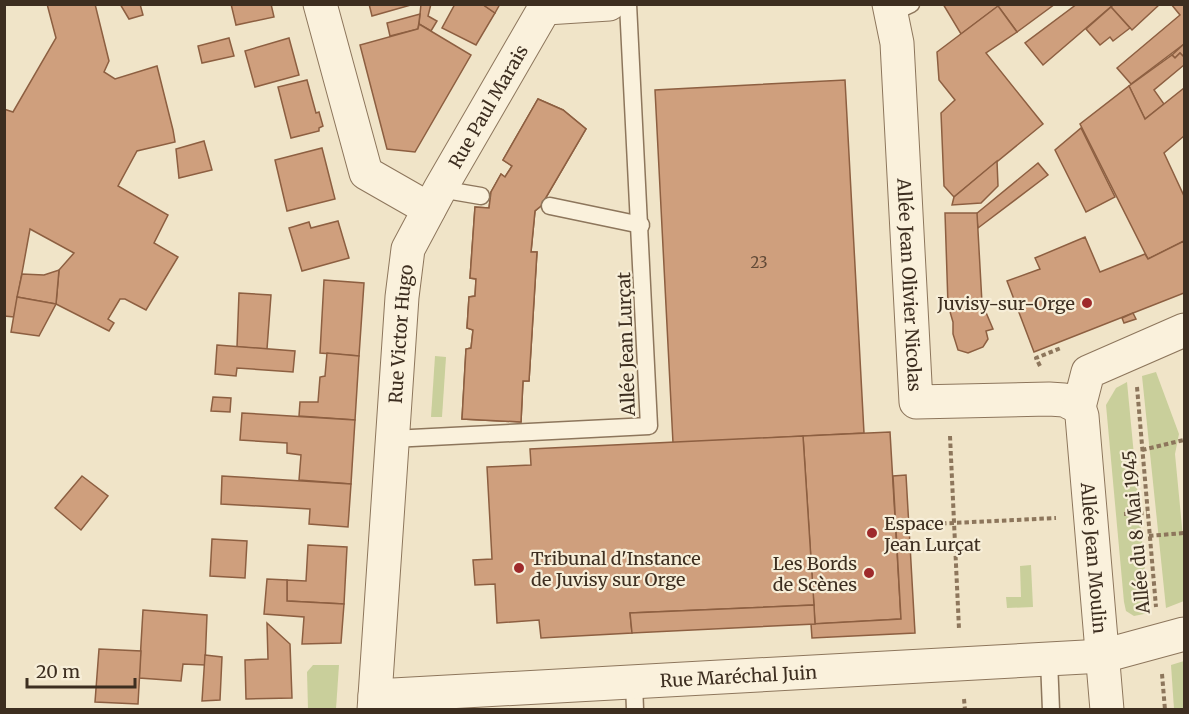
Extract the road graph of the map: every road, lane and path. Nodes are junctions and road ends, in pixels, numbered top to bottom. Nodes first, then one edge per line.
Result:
1 (320, 4) edge
2 (609, 4) edge
3 (628, 4) edge
4 (547, 6) edge
5 (897, 7) edge
6 (481, 196) dead end
7 (434, 199) junction
8 (550, 206) dead end
9 (641, 225) junction
10 (1185, 330) edge
11 (1126, 353) junction
12 (948, 402) junction
13 (1079, 407) junction
14 (392, 439) junction
15 (1185, 440) edge
16 (1142, 450) junction
17 (1147, 513) junction
18 (1091, 516) junction
19 (953, 523) junction
20 (912, 525) dead end
21 (1185, 533) edge
22 (1149, 536) junction
23 (1172, 638) edge
24 (1103, 656) junction
25 (1049, 660) junction
26 (960, 666) junction
27 (635, 696) edge
28 (374, 703) edge
29 (1051, 710) edge
30 (1107, 710) edge
31 (1165, 710) edge

1 - 7 street
2 - 4 street
3 - 9 lane, Allée Jean Lurçat
4 - 7 street, Rue Paul Marais
5 - 12 street, Allée Jean Olivier Nicolas
6 - 7 lane
7 - 14 street, Rue Victor Hugo
8 - 9 lane
9 - 14 lane, Allée Jean Lurçat
10 - 11 street
11 - 13 street
11 - 16 path, Allée du 8 Mai 1945
12 - 13 street, Allée Jean Olivier Nicolas
12 - 19 path
13 - 18 street, Allée Jean Moulin
14 - 28 street, Rue Victor Hugo
15 - 16 path
16 - 17 path, Allée du 8 Mai 1945
17 - 18 path
17 - 22 path, Allée du 8 Mai 1945
18 - 19 path
18 - 24 street, Allée Jean Moulin
19 - 20 path
19 - 26 path
21 - 22 path
22 - 23 path, Allée du 8 Mai 1945
23 - 24 street, Rue Maréchal Juin
23 - 31 path, Allée du 8 Mai 1945
24 - 25 street, Rue Maréchal Juin
24 - 30 street, Allée Jean Moulin
25 - 26 street, Rue Maréchal Juin
25 - 29 lane
26 - 27 street, Rue Maréchal Juin
27 - 28 street, Rue Maréchal Juin

